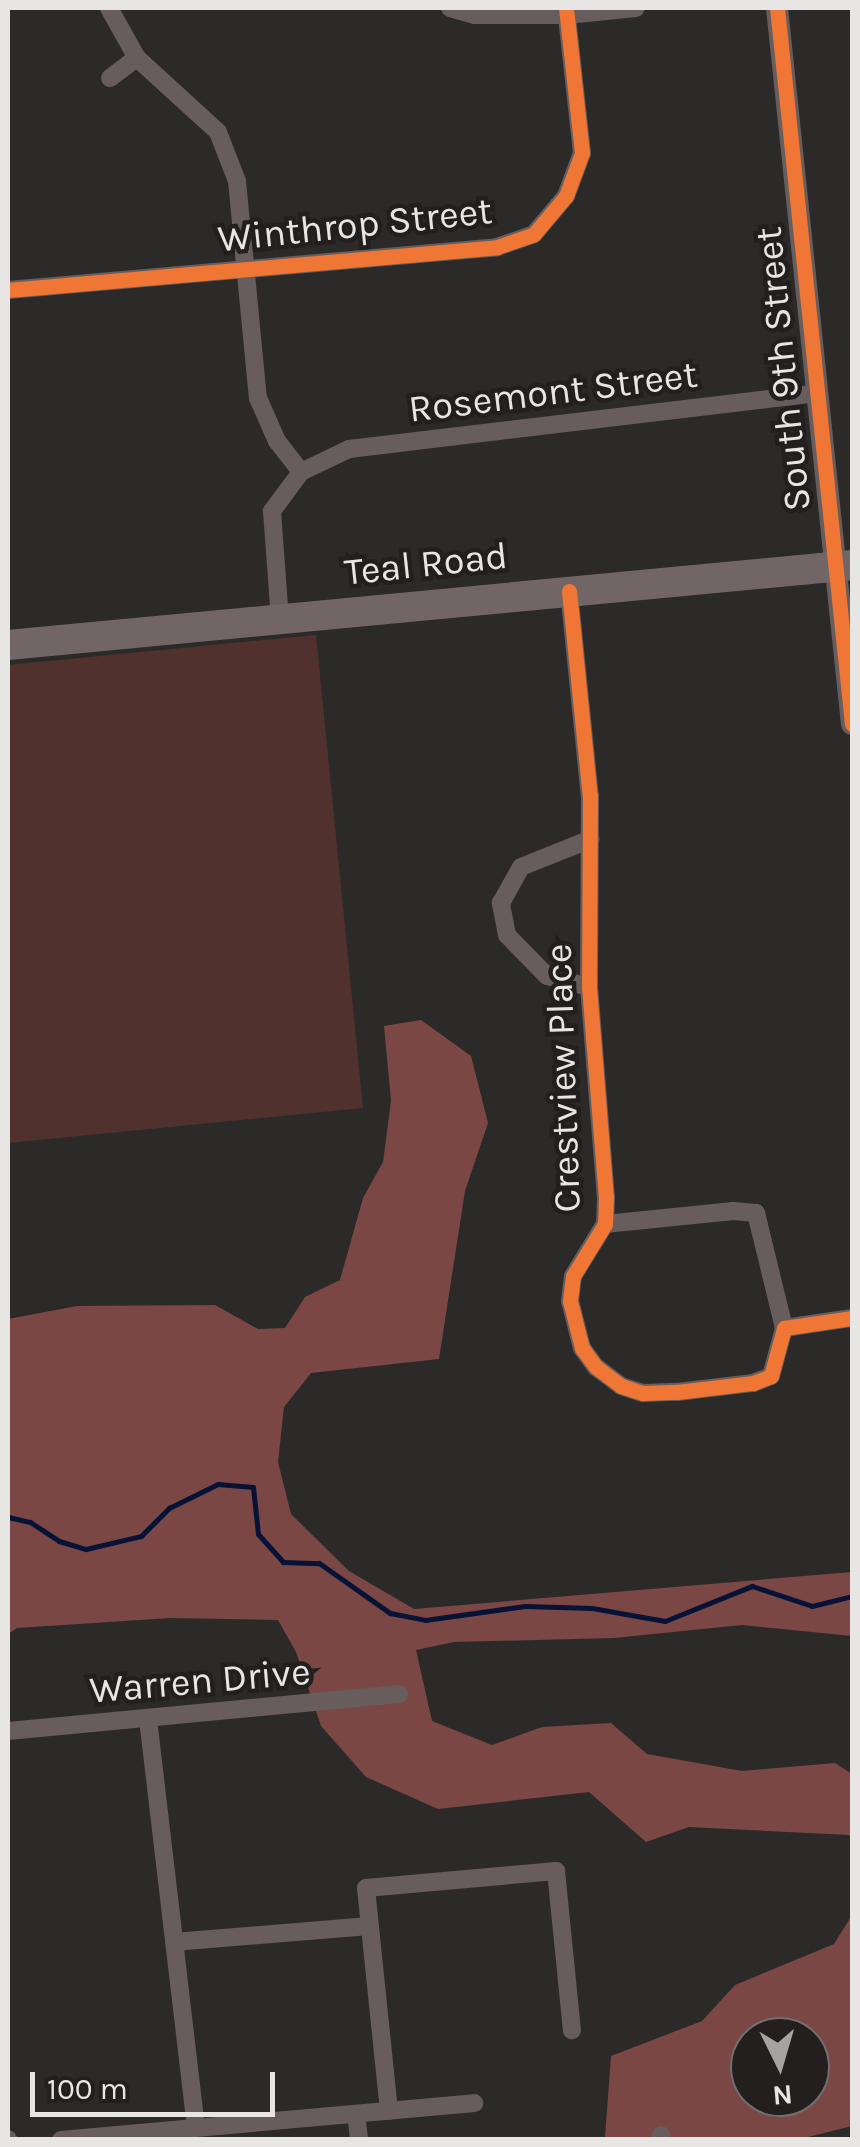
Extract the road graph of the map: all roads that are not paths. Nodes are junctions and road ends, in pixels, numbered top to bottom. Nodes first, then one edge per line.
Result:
1 (109, 8) edge
2 (450, 8) edge
3 (636, 8) edge
4 (778, 8) edge
5 (567, 11) edge
6 (137, 58) junction
7 (110, 78) dead end
8 (246, 271) junction
9 (8, 290) edge
10 (818, 394) junction
11 (300, 472) junction
12 (844, 566) edge
13 (570, 590) junction
14 (280, 619) junction
15 (8, 645) edge
16 (852, 724) edge
17 (591, 839) junction
18 (589, 988) junction
19 (605, 1224) junction
20 (852, 1318) edge
21 (784, 1328) junction
22 (399, 1694) dead end
23 (148, 1719) junction
24 (8, 1732) edge
25 (369, 1926) junction
26 (174, 1942) junction
27 (572, 2030) dead end
28 (474, 2103) dead end
29 (388, 2110) junction
30 (356, 2114) junction
31 (196, 2126) junction
32 (61, 2140) edge
33 (359, 2140) edge

1 - 6 street
2 - 5 street
3 - 5 street
4 - 10 street, South 9th Street
5 - 8 street, Winthrop Street
6 - 7 street
6 - 8 street
8 - 9 street, Winthrop Street
8 - 11 street
10 - 11 street, Rosemont Street
10 - 12 street, South 9th Street
11 - 14 street
12 - 13 main road, Teal Road
12 - 16 street, South 9th Street
13 - 14 main road, Teal Road
13 - 17 street, Crestview Place
14 - 15 main road, Teal Road
17 - 18 street, Crestview Place
17 - 18 street
18 - 19 street, Crestview Place
19 - 21 street, Crestview Place
19 - 21 street, Crestview Place
20 - 21 street
22 - 23 street, Warren Drive
23 - 24 street, Warren Drive
23 - 26 street
25 - 26 street
25 - 27 street
25 - 29 street
26 - 31 street
28 - 29 street
29 - 30 street
30 - 31 street
30 - 33 street
31 - 32 street

